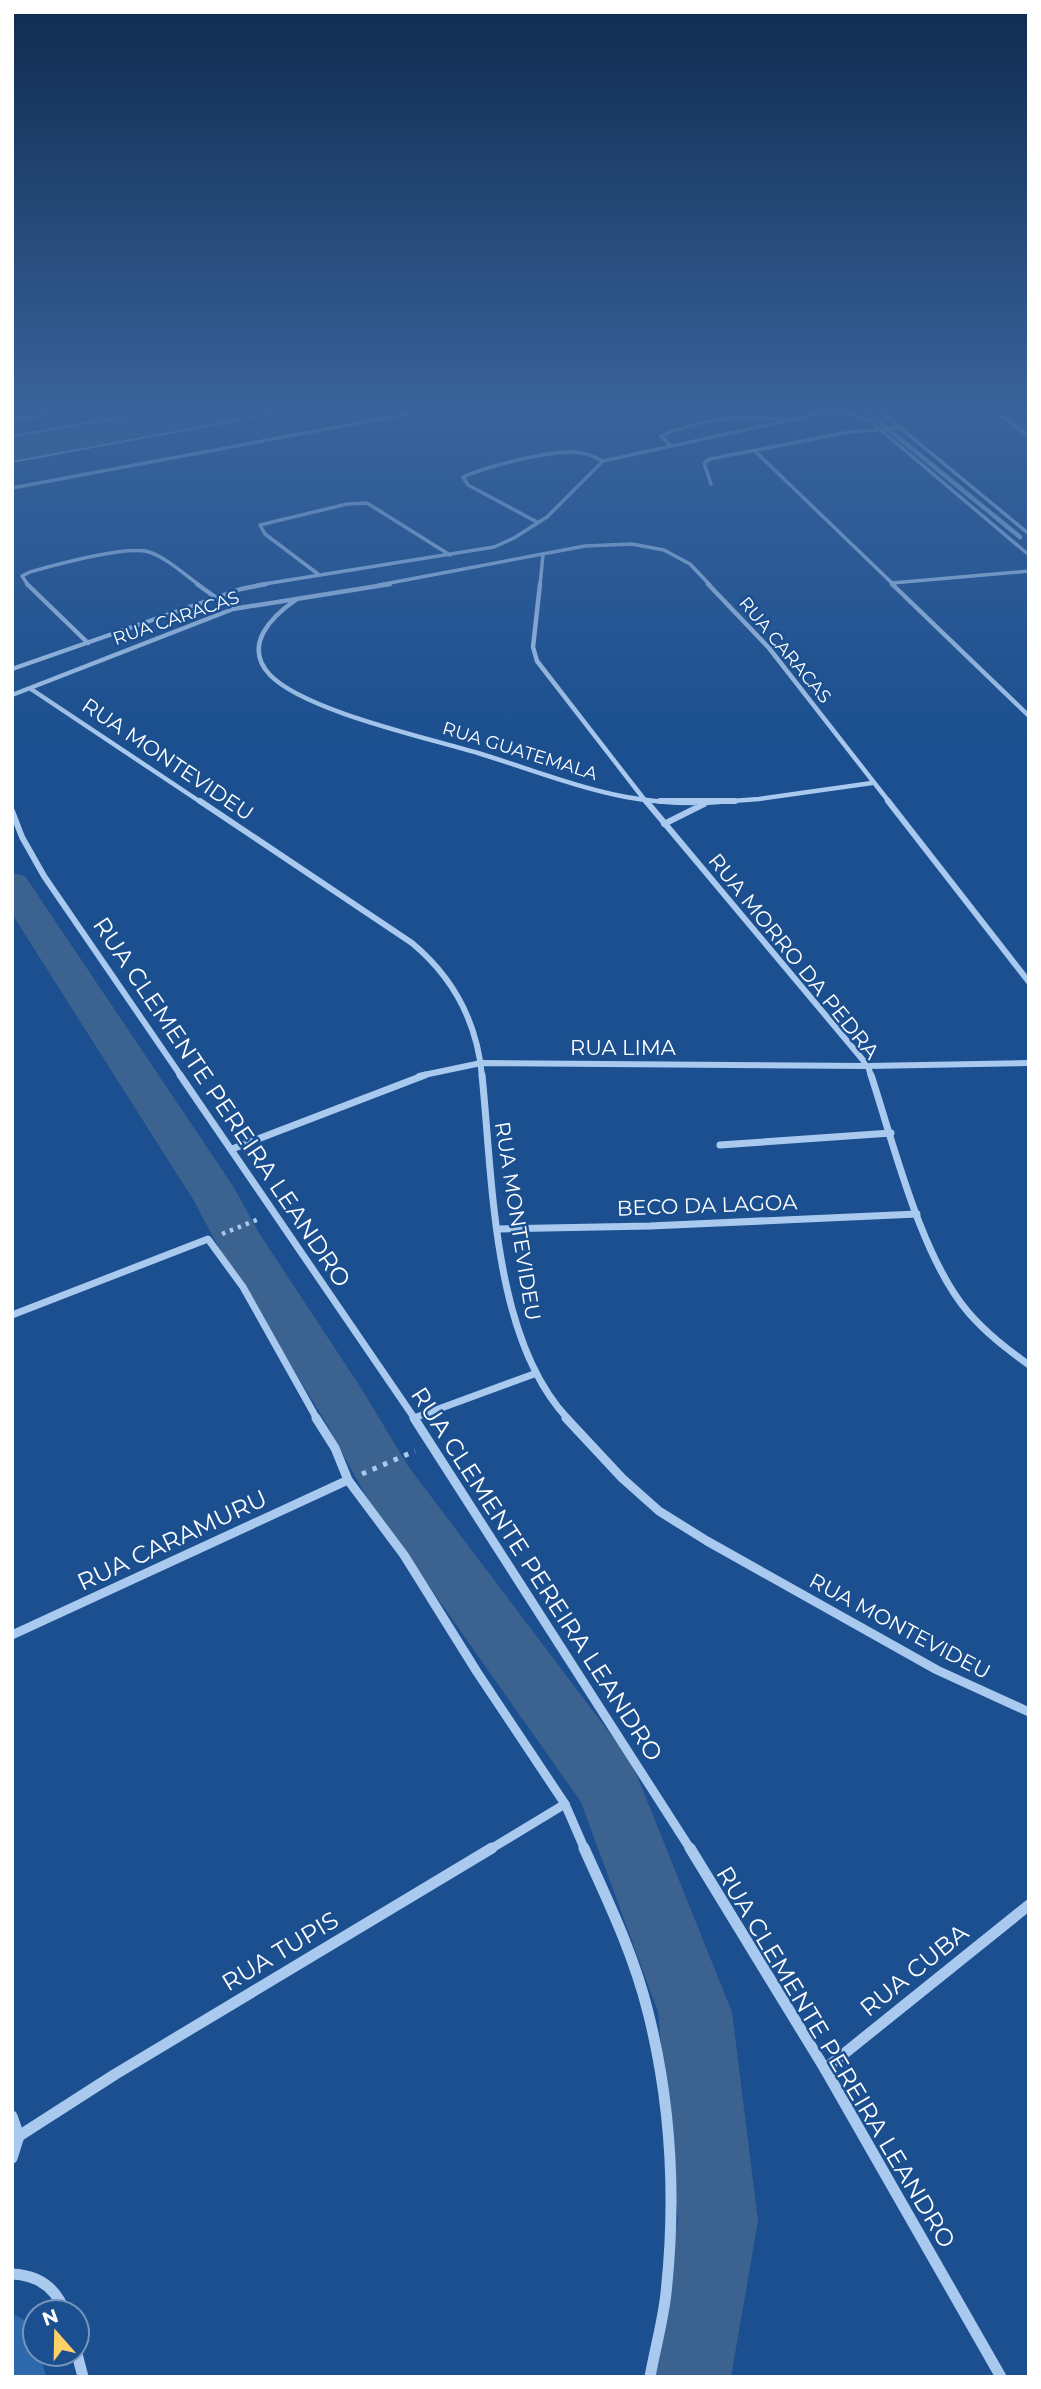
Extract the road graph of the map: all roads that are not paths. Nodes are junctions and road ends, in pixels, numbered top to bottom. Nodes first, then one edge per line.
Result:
1 (270, 522) edge
2 (398, 522) edge
3 (537, 522) edge
4 (829, 522) edge
5 (991, 522) edge
6 (1015, 522) edge
7 (1029, 534) edge
8 (450, 555) junction
9 (542, 555) junction
10 (1029, 555) edge
11 (1029, 571) edge
12 (318, 574) junction
13 (892, 583) junction
14 (215, 597) junction
15 (300, 597) junction
16 (88, 643) junction
17 (12, 669) edge
18 (31, 688) junction
19 (12, 695) edge
20 (1029, 716) edge
21 (872, 782) junction
22 (645, 800) junction
23 (706, 804) junction
24 (12, 811) edge
25 (664, 824) junction
26 (1029, 982) edge
27 (481, 1063) junction
28 (1029, 1063) edge
29 (868, 1066) junction
30 (891, 1133) junction
31 (720, 1146) dead end
32 (232, 1149) junction
33 (917, 1214) junction
34 (498, 1229) junction
35 (12, 1315) edge
36 (1029, 1365) edge
37 (534, 1374) junction
38 (414, 1418) junction
39 (348, 1480) junction
40 (12, 1635) edge
41 (1029, 1712) edge
42 (565, 1804) junction
43 (1029, 1905) edge
44 (825, 2068) junction
45 (12, 2116) edge
46 (19, 2136) junction
47 (12, 2158) edge
48 (12, 2274) edge
49 (58, 2298) edge
50 (650, 2377) edge
51 (1001, 2377) edge

1 - 12 street
2 - 8 street
3 - 8 street
4 - 13 street
5 - 10 street
6 - 7 street
8 - 12 street
9 - 15 street, RUA CARACAS
9 - 21 street, RUA CARACAS
9 - 22 street, RUA MORRO DA PEDRA
11 - 13 street
12 - 14 street
13 - 20 street
14 - 16 street
14 - 16 street
15 - 18 street, RUA CARACAS
15 - 22 street, RUA GUATEMALA
16 - 17 street
18 - 19 street, RUA CARACAS
18 - 27 street, RUA MONTEVIDEU
21 - 23 street, RUA GUATEMALA
21 - 26 street, RUA CARACAS
22 - 23 street, RUA GUATEMALA
22 - 25 street, RUA MORRO DA PEDRA
23 - 25 street
24 - 32 street, RUA CLEMENTE PEREIRA LEANDRO
25 - 29 street, RUA MORRO DA PEDRA
27 - 29 street, RUA LIMA
27 - 32 street, RUA LIMA
27 - 34 street, RUA MONTEVIDEU
28 - 29 street, RUA LIMA
29 - 30 street, RUA MORRO DA PEDRA
30 - 31 street
30 - 33 street, RUA MORRO DA PEDRA
32 - 38 street, RUA CLEMENTE PEREIRA LEANDRO
33 - 34 street, BECO DA LAGOA
33 - 36 street, RUA MORRO DA PEDRA
34 - 37 street, RUA MONTEVIDEU
35 - 39 street
37 - 38 street
37 - 41 street, RUA MONTEVIDEU
38 - 44 street, RUA CLEMENTE PEREIRA LEANDRO
39 - 40 street, RUA CARAMURU
39 - 42 street
42 - 46 street, RUA TUPIS
42 - 50 street
43 - 44 street, RUA CUBA
44 - 51 street, RUA CLEMENTE PEREIRA LEANDRO
45 - 46 street
46 - 47 street
48 - 49 street

